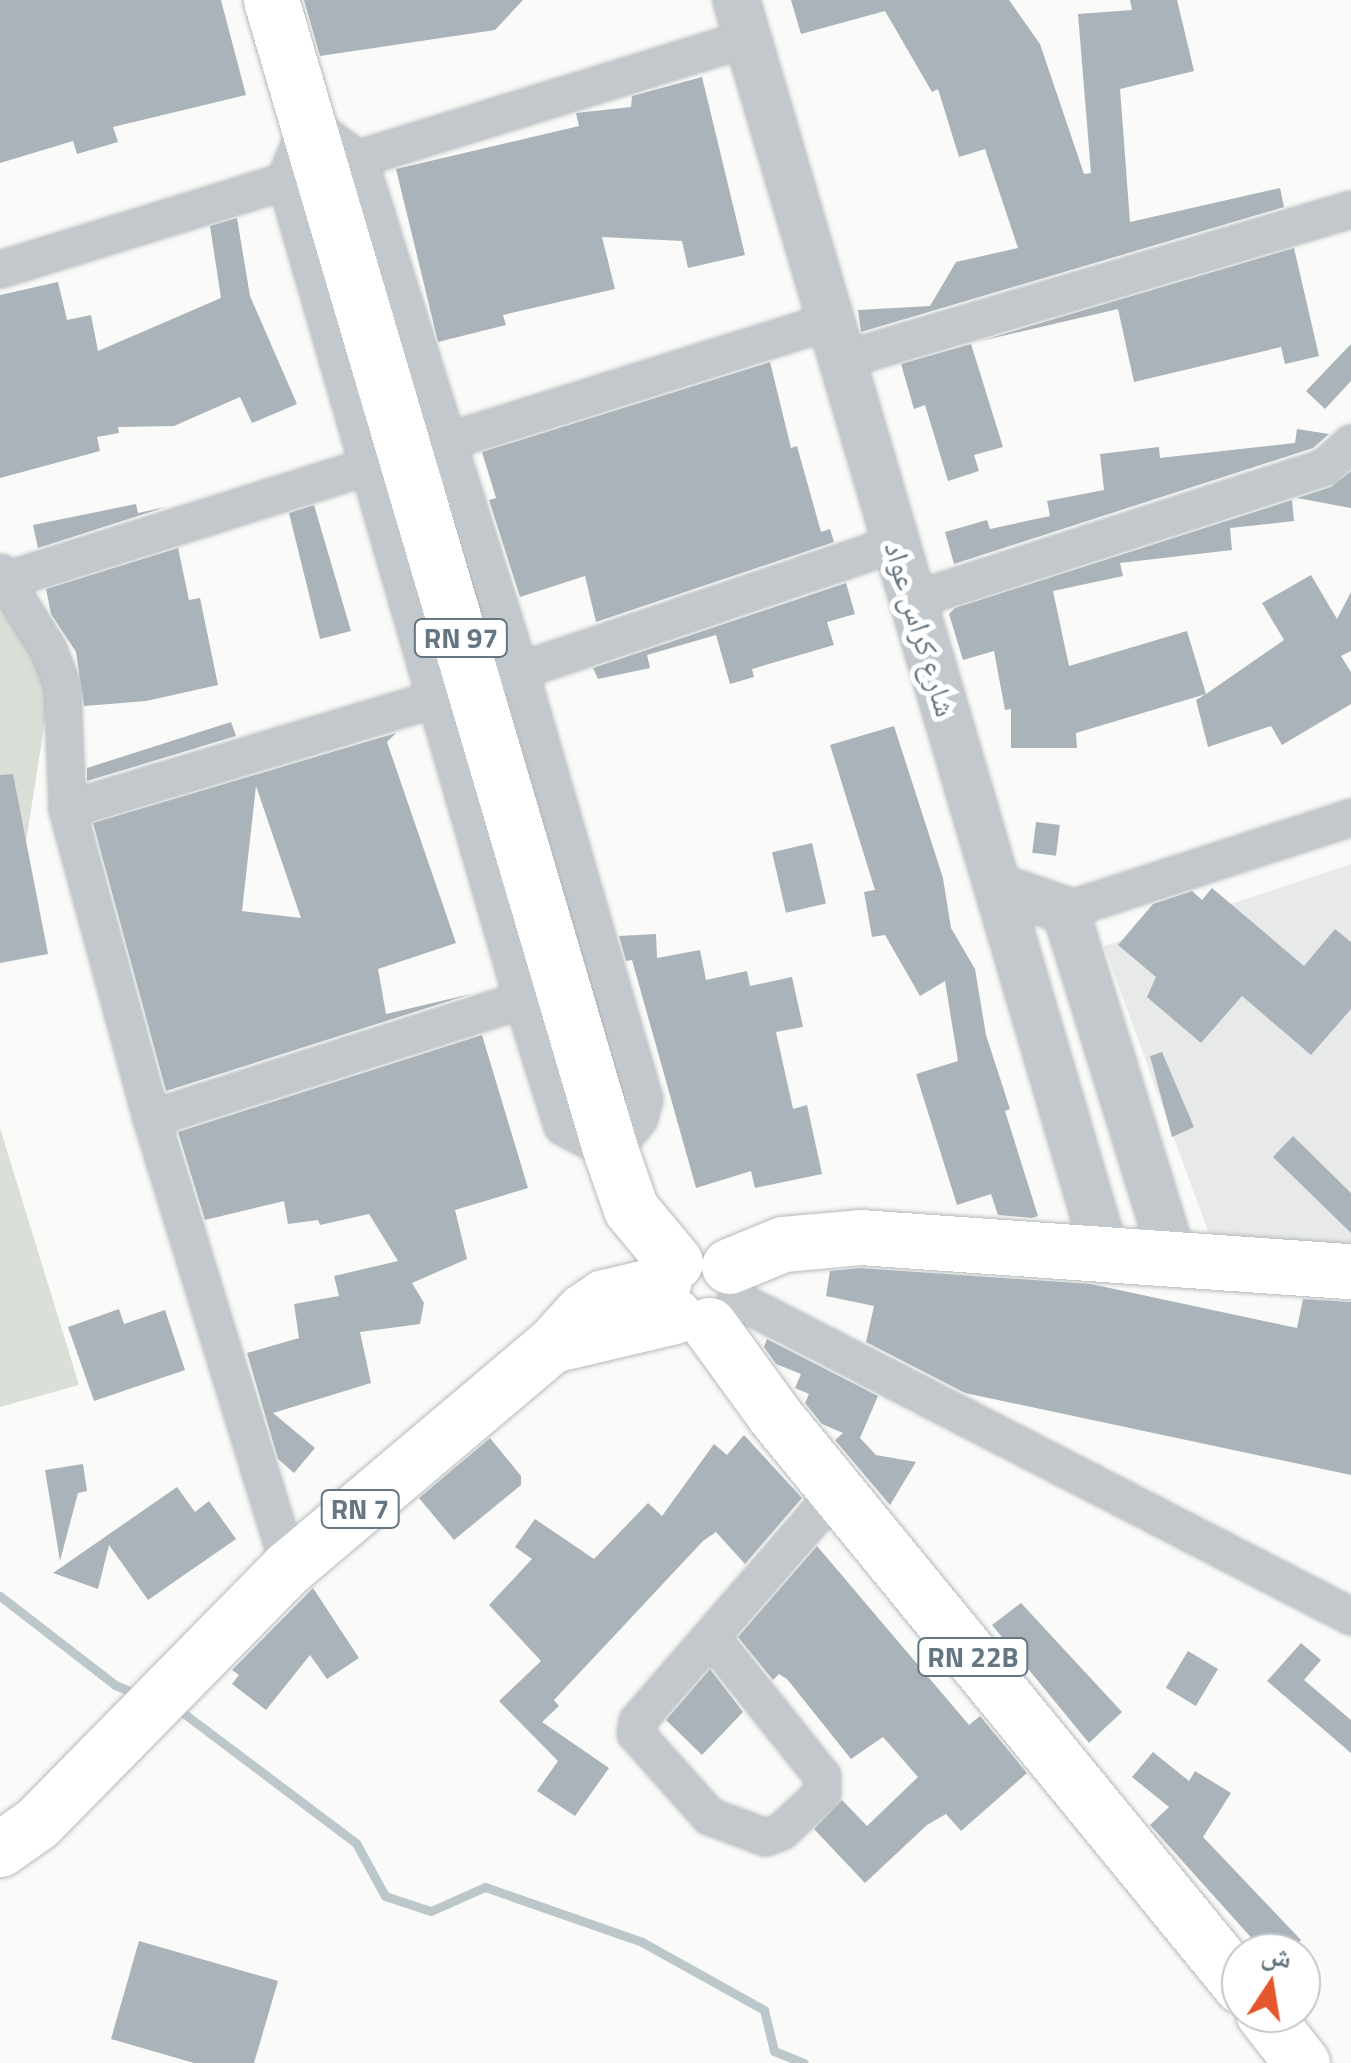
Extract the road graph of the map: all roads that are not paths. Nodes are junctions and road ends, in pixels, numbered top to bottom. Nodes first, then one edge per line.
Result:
1 (271, 0) edge
2 (742, 19) edge
3 (318, 158) junction
4 (1351, 209) edge
5 (0, 269) edge
6 (838, 339) junction
7 (1351, 443) edge
8 (408, 451) junction
9 (894, 544) junction
10 (2, 576) edge
11 (912, 600) junction
12 (477, 684) junction
13 (68, 809) junction
14 (1351, 817) edge
15 (1002, 888) junction
16 (1065, 910) junction
17 (542, 993) junction
18 (151, 1118) junction
19 (612, 1152) junction
20 (1106, 1258) junction
21 (1174, 1263) junction
22 (1351, 1271) edge
23 (703, 1292) junction
24 (838, 1489) junction
25 (288, 1567) junction
26 (1351, 1616) edge
27 (710, 1637) junction
28 (18, 1836) edge
29 (1221, 1961) edge
30 (1279, 2033) edge
31 (1302, 2063) edge

1 - 3 main road, RN 97
2 - 3 street
2 - 6 street, شارع كراس عواد
3 - 5 street
3 - 8 main road, RN 97
4 - 6 street
6 - 8 street
6 - 9 street, شارع كراس عواد
7 - 11 street
8 - 10 street
8 - 12 main road, RN 97
9 - 11 street, شارع كراس عواد
9 - 12 street
10 - 13 street
11 - 15 street, شارع كراس عواد
12 - 13 street
12 - 17 main road, RN 97
12 - 19 street
13 - 18 street
14 - 16 street
15 - 16 street
15 - 20 street, شارع كراس عواد
16 - 21 street
17 - 18 street
17 - 19 main road, RN 97
18 - 25 street
19 - 23 main road, RN 97
20 - 21 main road, RN 7
20 - 23 main road, RN 7
21 - 22 main road, RN 7
23 - 24 main road, RN 22B
23 - 25 main road, RN 7
23 - 26 street
24 - 27 street
24 - 29 main road, RN 22B
25 - 28 main road, RN 7
27 - 27 street
30 - 31 main road

